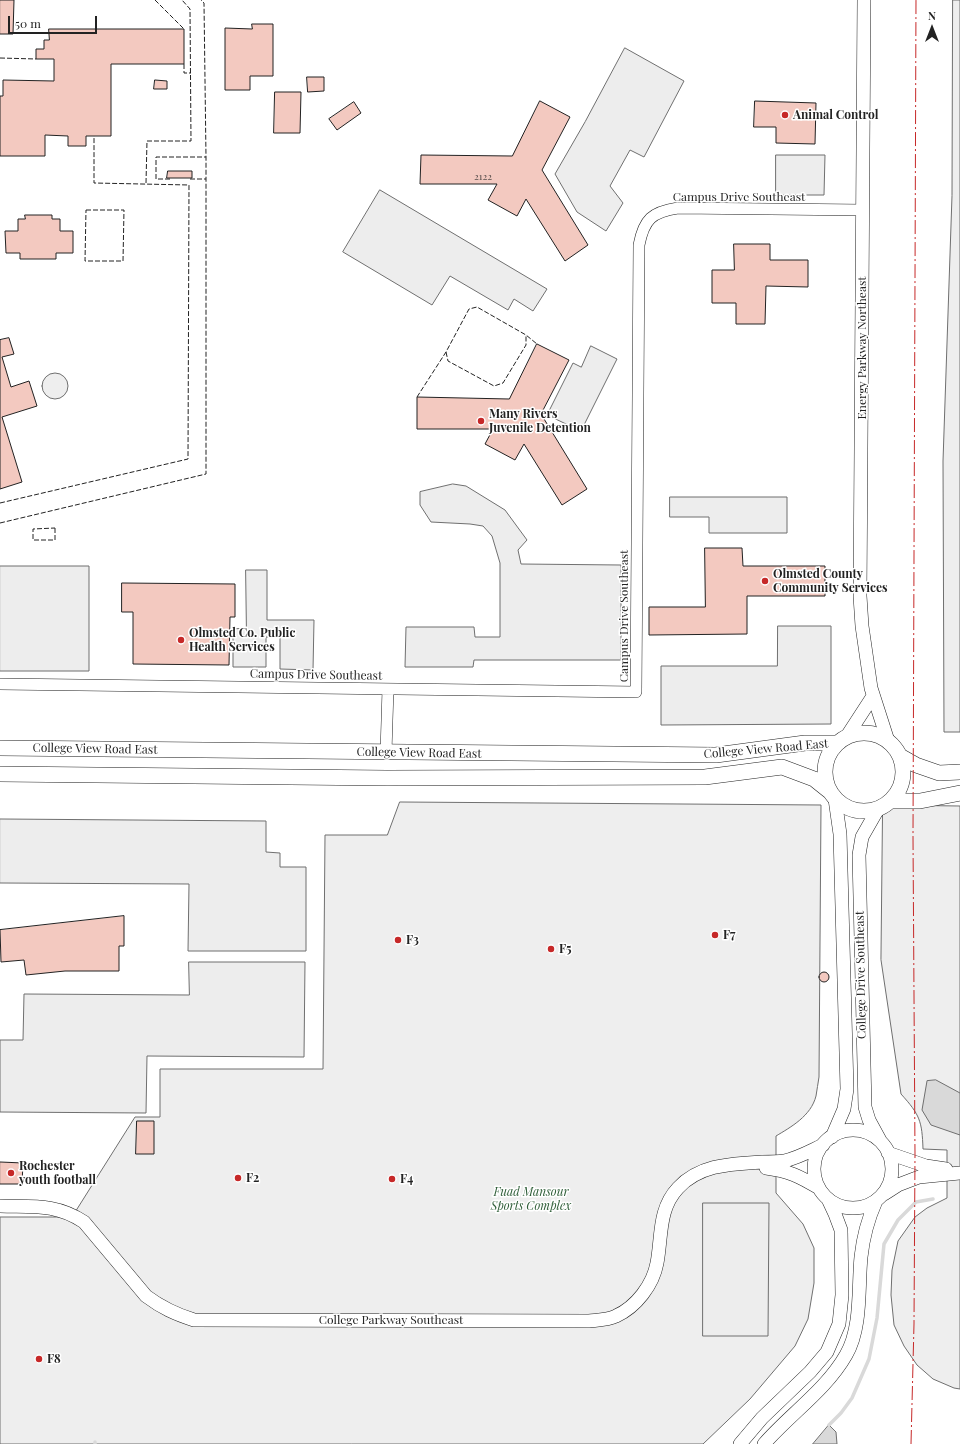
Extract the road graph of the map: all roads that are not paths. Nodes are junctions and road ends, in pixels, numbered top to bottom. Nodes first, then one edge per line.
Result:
1 (864, 0) edge
2 (863, 210) junction
3 (0, 684) edge
4 (388, 689) junction
5 (873, 696) junction
6 (842, 739) junction
7 (888, 741) junction
8 (0, 748) edge
9 (386, 752) junction
10 (900, 756) junction
11 (960, 772) edge
12 (0, 774) edge
13 (960, 793) edge
14 (832, 795) junction
15 (884, 805) junction
16 (827, 1141) junction
17 (885, 1147) junction
18 (732, 1164) junction
19 (960, 1172) edge
20 (819, 1188) junction
21 (880, 1197) junction
22 (828, 1199) junction
23 (0, 1206) edge
24 (740, 1444) edge
25 (764, 1444) edge

1 - 2 street, Energy Parkway Northeast
2 - 4 street, Campus Drive Southeast
2 - 5 street, Energy Parkway Northeast
3 - 4 street, Campus Drive Southeast
4 - 9 street
5 - 6 street
5 - 7 street, Energy Parkway Northeast
6 - 7 main road
6 - 9 main road, College View Road East
6 - 14 main road
7 - 10 main road
8 - 9 main road, College View Road East
10 - 11 main road
10 - 15 main road
12 - 14 main road, College View Road East
13 - 15 main road
14 - 15 main road
14 - 16 street, College Drive Southeast
15 - 17 street, College Drive Southeast
16 - 17 street
16 - 18 street, College Parkway Southeast
16 - 20 street
17 - 19 street
17 - 21 street
18 - 20 street, College Parkway Southeast
18 - 23 street, College Parkway Southeast
19 - 21 street
20 - 22 street
21 - 22 street
21 - 25 street
22 - 24 street

